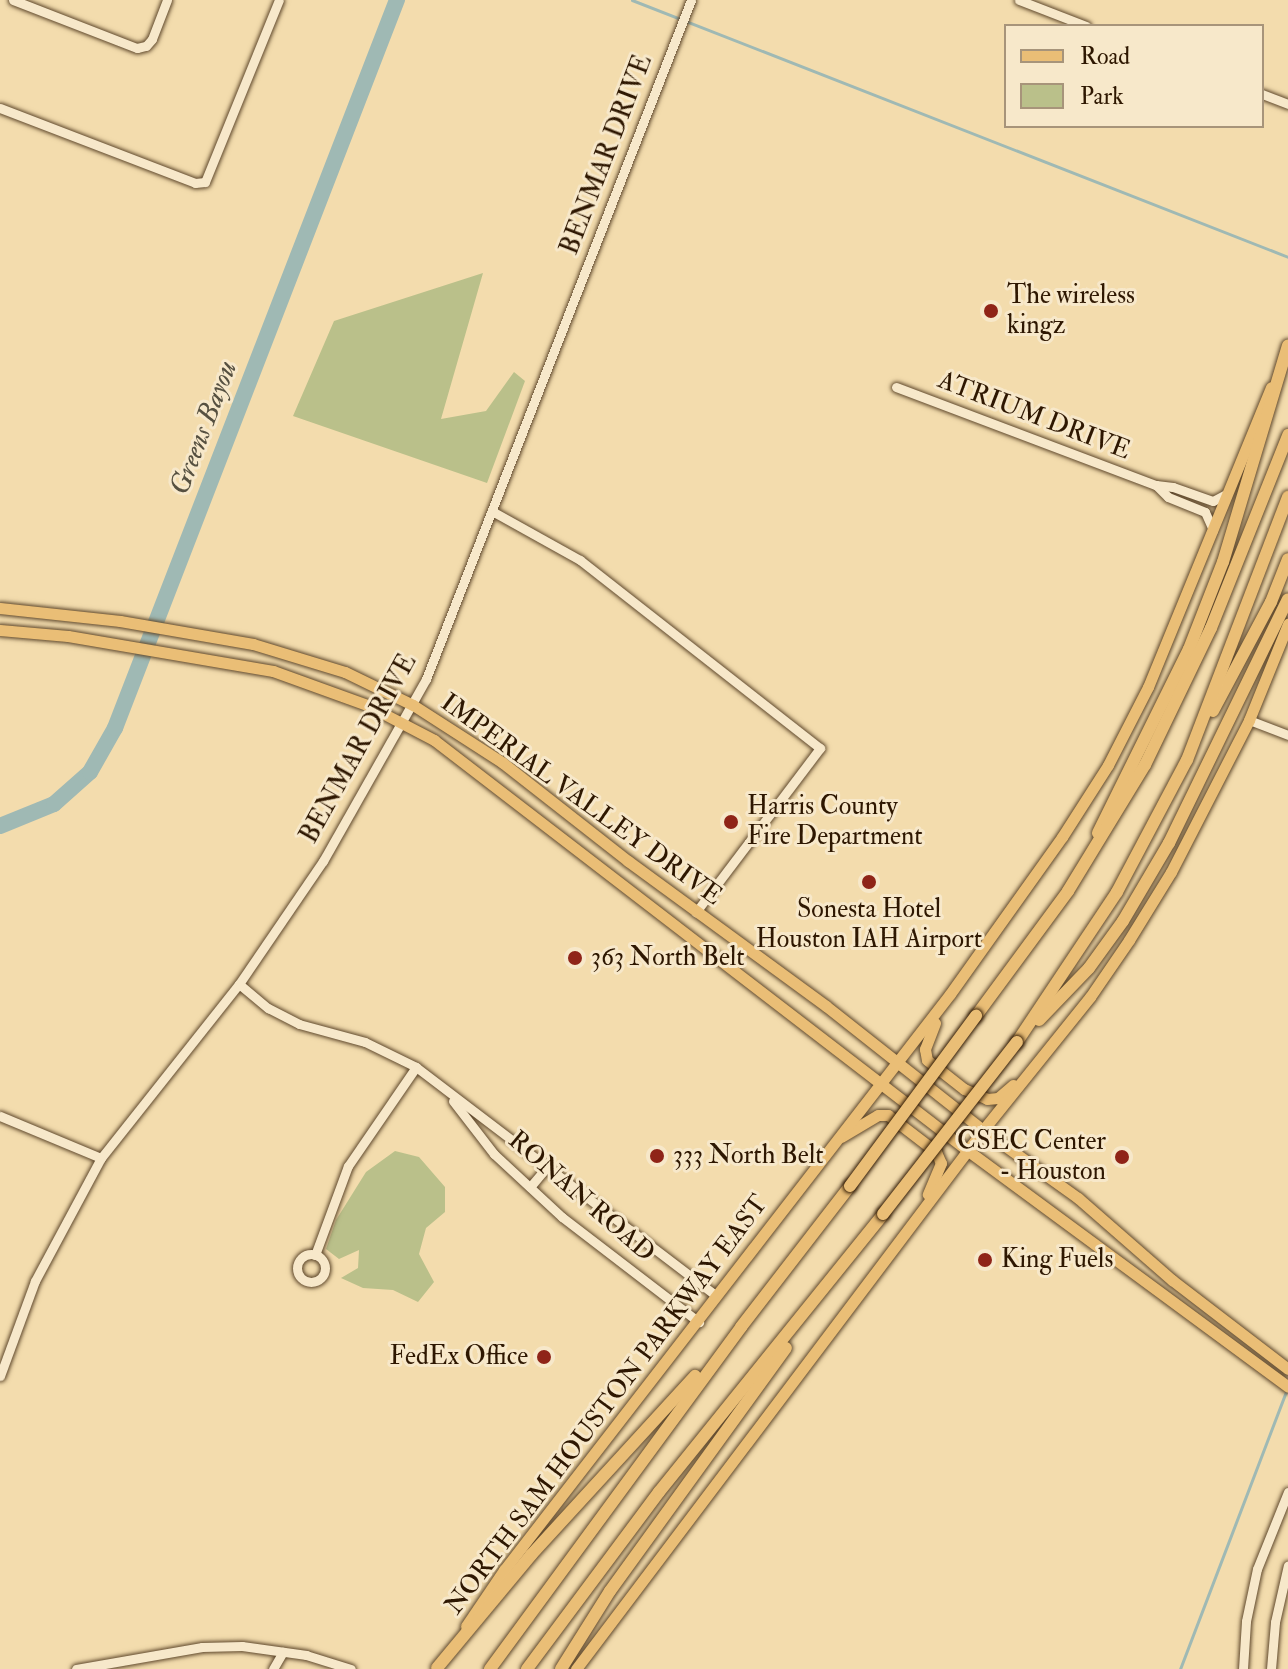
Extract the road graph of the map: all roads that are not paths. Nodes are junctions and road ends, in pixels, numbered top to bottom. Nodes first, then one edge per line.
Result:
1 (13, 0) edge
2 (167, 0) edge
3 (279, 0) edge
4 (691, 0) edge
5 (1019, 0) edge
6 (1081, 24) edge
7 (1264, 95) edge
8 (1288, 104) edge
9 (0, 108) edge
10 (1288, 344) edge
11 (896, 387) dead end
12 (1288, 435) edge
13 (1156, 485) junction
14 (1230, 491) junction
15 (1288, 497) edge
16 (492, 511) junction
17 (1214, 532) junction
18 (1288, 559) edge
19 (1288, 599) edge
20 (0, 608) edge
21 (1288, 624) edge
22 (0, 630) edge
23 (268, 648) junction
24 (264, 669) junction
25 (413, 705) junction
26 (1249, 720) junction
27 (403, 724) junction
28 (1288, 735) edge
29 (1187, 760) junction
30 (1068, 891) junction
31 (696, 912) junction
32 (732, 938) junction
33 (719, 956) junction
34 (239, 984) junction
35 (950, 994) junction
36 (1017, 1042) junction
37 (897, 1062) junction
38 (416, 1067) junction
39 (1027, 1076) junction
40 (881, 1084) junction
41 (446, 1092) junction
42 (0, 1116) edge
43 (983, 1130) junction
44 (836, 1140) junction
45 (967, 1150) junction
46 (101, 1158) junction
47 (547, 1167) junction
48 (530, 1187) junction
49 (914, 1223) junction
50 (1133, 1245) junction
51 (315, 1255) dead end
52 (1118, 1261) junction
53 (829, 1283) junction
54 (717, 1296) junction
55 (699, 1322) junction
56 (741, 1327) junction
57 (1283, 1365) edge
58 (0, 1376) edge
59 (1288, 1387) edge
60 (1288, 1492) edge
61 (1288, 1565) edge
62 (283, 1652) junction
63 (134, 1657) junction
64 (437, 1668) edge
65 (528, 1668) edge
66 (76, 1669) edge
67 (135, 1669) edge
68 (273, 1669) edge
69 (351, 1669) edge
70 (490, 1669) edge
71 (561, 1669) edge
72 (576, 1669) edge
73 (1243, 1669) edge
74 (1271, 1669) edge

1 - 2 street
3 - 9 street
4 - 16 street, BENMAR DRIVE
5 - 6 street
7 - 8 street
10 - 14 main road, NORTH SAM HOUSTON PARKWAY EAST
10 - 30 highway
11 - 13 street, ATRIUM DRIVE
12 - 30 highway
13 - 14 street, ATRIUM DRIVE
13 - 17 street, ATRIUM DRIVE
14 - 17 main road, NORTH SAM HOUSTON PARKWAY EAST
15 - 29 highway
16 - 25 street, BENMAR DRIVE
16 - 31 street
17 - 35 main road, NORTH SAM HOUSTON PARKWAY EAST
18 - 29 highway
19 - 36 highway
20 - 23 main road, IMPERIAL VALLEY DRIVE
21 - 26 main road
22 - 24 main road, IMPERIAL VALLEY DRIVE
23 - 24 main road
23 - 25 main road, IMPERIAL VALLEY DRIVE
24 - 27 main road, IMPERIAL VALLEY DRIVE
25 - 27 street, BENMAR DRIVE
25 - 31 main road, IMPERIAL VALLEY DRIVE
26 - 28 street
26 - 39 main road
27 - 33 main road, IMPERIAL VALLEY DRIVE
27 - 34 street, BENMAR DRIVE
29 - 36 highway
30 - 56 highway, bridge
31 - 32 main road, IMPERIAL VALLEY DRIVE
32 - 33 main road
32 - 37 main road, IMPERIAL VALLEY DRIVE
33 - 40 main road, IMPERIAL VALLEY DRIVE
34 - 38 street, RONAN ROAD
34 - 46 street, BENMAR DRIVE
35 - 37 main road, NORTH SAM HOUSTON PARKWAY EAST
35 - 39 main road
36 - 53 highway, bridge
37 - 40 main road, NORTH SAM HOUSTON PARKWAY EAST
37 - 43 main road, IMPERIAL VALLEY DRIVE
38 - 41 street, RONAN ROAD
38 - 51 street
39 - 43 main road
40 - 44 main road, NORTH SAM HOUSTON PARKWAY EAST
40 - 45 main road, IMPERIAL VALLEY DRIVE
41 - 47 street, RONAN ROAD
41 - 48 street, RONAN ROAD
42 - 46 street
43 - 45 main road
43 - 50 main road, IMPERIAL VALLEY DRIVE
44 - 49 main road
44 - 54 main road, NORTH SAM HOUSTON PARKWAY EAST
45 - 49 main road
45 - 52 main road, IMPERIAL VALLEY DRIVE
46 - 58 street, BENMAR DRIVE
47 - 48 street
47 - 54 street, RONAN ROAD
48 - 55 street, RONAN ROAD
49 - 72 main road
50 - 52 main road
50 - 57 main road, IMPERIAL VALLEY DRIVE
52 - 59 main road, IMPERIAL VALLEY DRIVE
53 - 65 highway
53 - 71 highway
54 - 55 main road, NORTH SAM HOUSTON PARKWAY EAST
55 - 64 main road, NORTH SAM HOUSTON PARKWAY EAST
56 - 64 highway
56 - 70 highway
60 - 73 street
61 - 74 street
62 - 63 street
62 - 68 street
62 - 69 street
63 - 66 street
63 - 67 street

